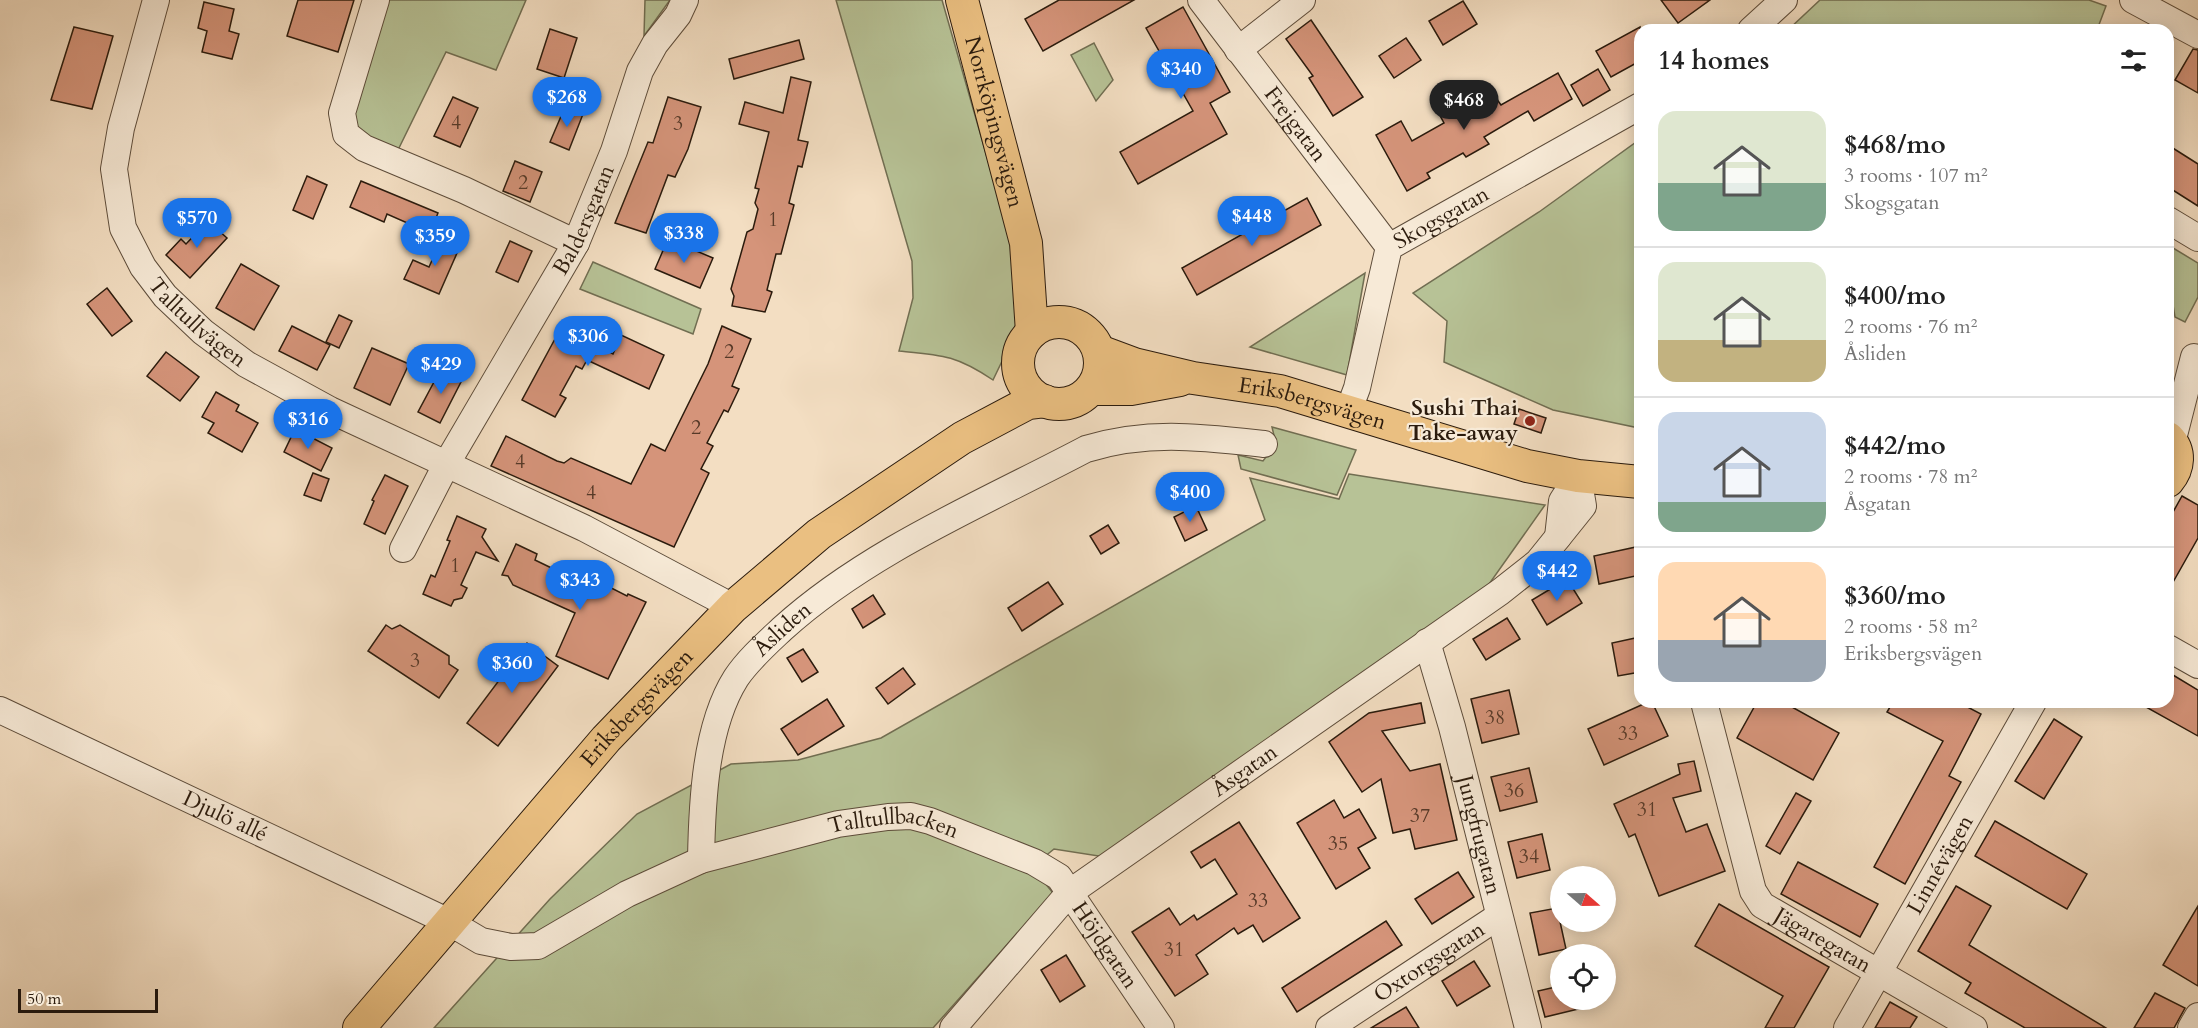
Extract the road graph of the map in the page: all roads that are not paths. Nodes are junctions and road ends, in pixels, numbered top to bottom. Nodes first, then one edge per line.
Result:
1 (156, 0) edge
2 (376, 0) edge
3 (685, 0) edge
4 (962, 0) edge
5 (1201, 0) edge
6 (1302, 0) edge
7 (1784, 0) edge
8 (2133, 0) edge
9 (1757, 24) edge
10 (2198, 35) edge
11 (1238, 50) junction
12 (1634, 109) edge
13 (2174, 224) edge
14 (2198, 238) edge
15 (576, 243) junction
16 (1026, 243) junction
17 (1389, 247) junction
18 (1067, 323) junction
19 (1032, 332) junction
20 (1098, 351) junction
21 (2196, 353) edge
22 (1019, 369) junction
23 (1193, 378) junction
24 (2174, 387) edge
25 (1092, 389) junction
26 (1045, 402) junction
27 (1348, 412) junction
28 (962, 438) junction
29 (1264, 444) dead end
30 (2178, 446) edge
31 (447, 463) junction
32 (2174, 473) edge
33 (2198, 473) edge
34 (1578, 476) junction
35 (2174, 479) edge
36 (1634, 481) edge
37 (403, 549) dead end
38 (733, 607) junction
39 (1427, 642) junction
40 (2174, 651) edge
41 (2198, 665) edge
42 (1706, 708) edge
43 (2030, 708) edge
44 (0, 710) edge
45 (700, 860) junction
46 (1069, 893) junction
47 (1499, 916) junction
48 (449, 922) junction
49 (1878, 973) junction
50 (2198, 1016) edge
51 (359, 1028) edge
52 (953, 1028) edge
53 (1161, 1028) edge
54 (1329, 1028) edge
55 (1528, 1028) edge
56 (1847, 1028) edge
57 (1974, 1028) edge
58 (2191, 1028) edge

1 - 31 street, Talltullvägen
2 - 15 street
3 - 15 street, Baldersgatan
4 - 16 main road, Norrköpingsvägen
5 - 11 street, Frejgatan
6 - 11 street
7 - 9 street
8 - 10 street
11 - 17 street, Frejgatan
12 - 17 street, Skogsgatan
13 - 14 street
15 - 31 street, Baldersgatan
16 - 18 main road, Norrköpingsvägen
16 - 19 main road, Norrköpingsvägen
17 - 27 street, Skogsgatan
18 - 19 main road
18 - 20 main road
19 - 22 main road
20 - 23 main road, Eriksbergsvägen
20 - 25 main road
21 - 24 street
21 - 30 street
22 - 26 main road
22 - 28 main road, Eriksbergsvägen
23 - 25 main road, Eriksbergsvägen
23 - 27 main road, Eriksbergsvägen
25 - 26 main road
26 - 28 main road, Eriksbergsvägen
27 - 34 main road, Eriksbergsvägen
28 - 38 main road, Eriksbergsvägen
29 - 45 street, Åsliden
30 - 32 main road
31 - 37 street, Baldersgatan
31 - 38 street, Talltullvägen
33 - 35 main road
34 - 36 main road, Eriksbergsvägen
34 - 39 street, Åsgatan
38 - 48 main road, Eriksbergsvägen
39 - 46 street, Åsgatan
39 - 47 street, Jungfrugatan
40 - 41 street
42 - 49 street, Jägaregatan
43 - 49 street, Linnévägen
44 - 48 street, Djulö allé
45 - 46 street, Talltullbacken
45 - 48 street
46 - 52 street, Åsgatan
46 - 53 street, Höjdgatan
47 - 54 street, Oxtorgsgatan
47 - 55 street, Jungfrugatan
48 - 51 main road, Eriksbergsvägen
49 - 56 street, Linnévägen
49 - 57 street, Jägaregatan
50 - 58 street

